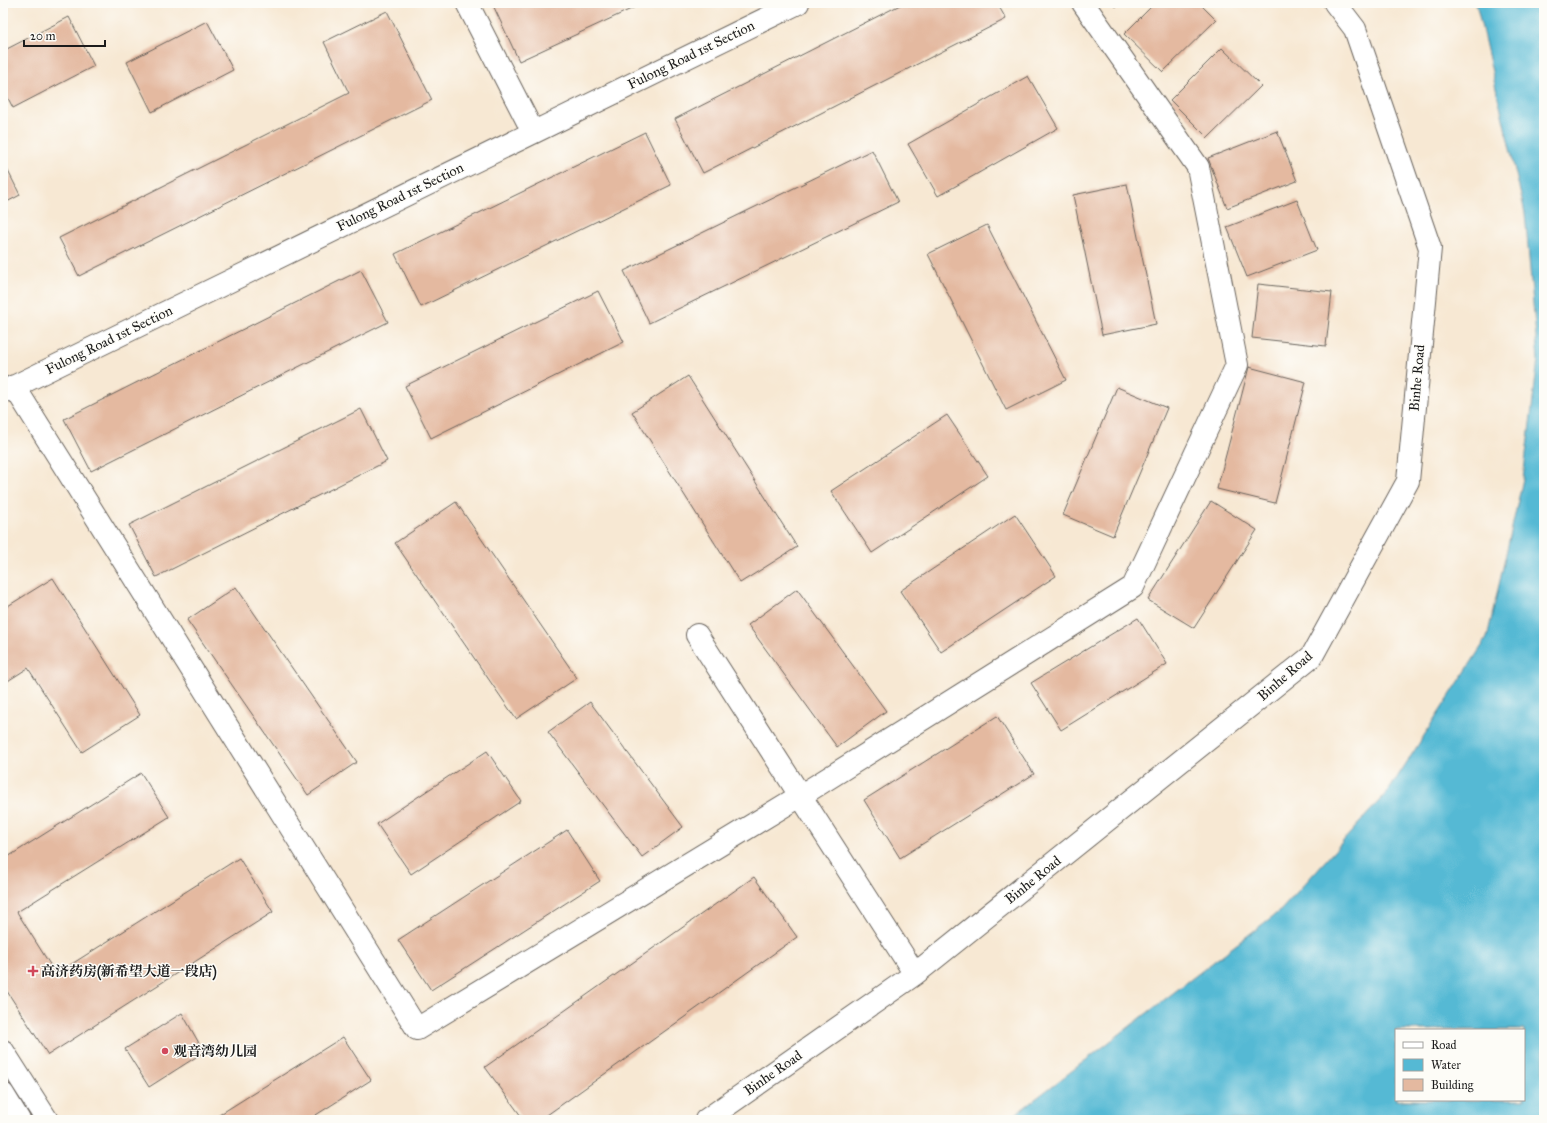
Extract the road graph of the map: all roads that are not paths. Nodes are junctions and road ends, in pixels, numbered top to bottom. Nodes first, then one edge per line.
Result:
1 (467, 3) edge
2 (798, 3) edge
3 (1083, 3) edge
4 (1335, 3) edge
5 (533, 132) junction
6 (9, 389) edge
7 (697, 635) dead end
8 (800, 796) junction
9 (915, 974) junction
10 (3, 1052) edge
11 (3, 1094) edge
12 (19, 1120) edge
13 (47, 1120) edge
14 (706, 1120) edge

1 - 5 street
2 - 5 street, Fulong Road 1st Section
3 - 8 street
4 - 9 street, Binhe Road
5 - 6 street, Fulong Road 1st Section
6 - 8 street
7 - 8 street
8 - 9 street
9 - 14 street, Binhe Road
10 - 13 street
11 - 12 street

